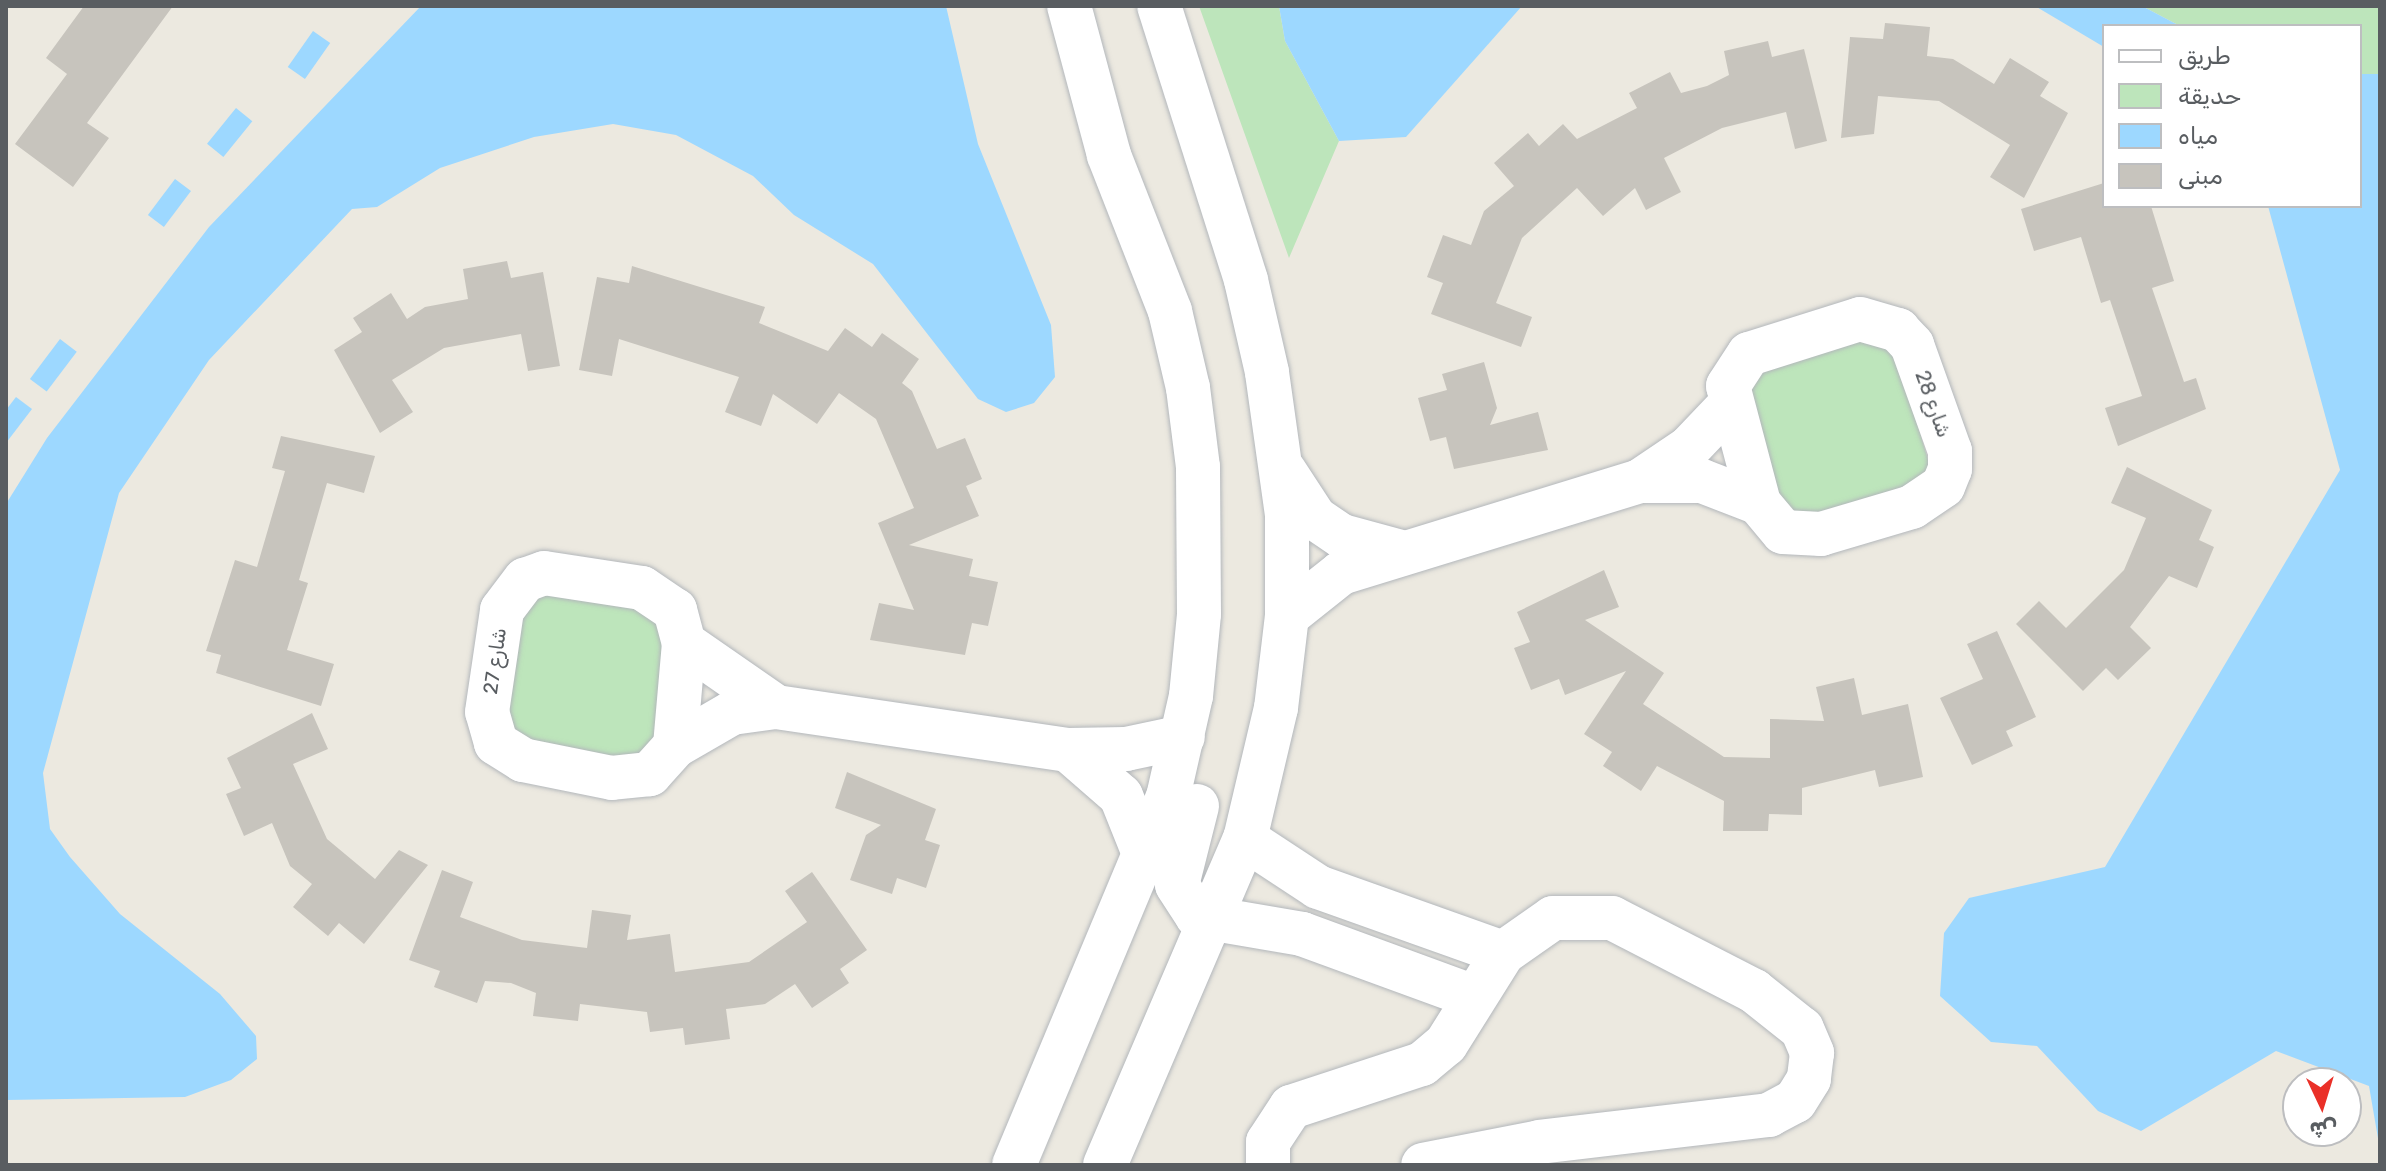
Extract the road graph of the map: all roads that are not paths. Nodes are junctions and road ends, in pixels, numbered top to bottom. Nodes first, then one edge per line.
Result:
1 (1053, 6) edge
2 (1069, 6) edge
3 (1159, 6) edge
4 (1084, 71) junction
5 (1730, 405) junction
6 (1282, 466) junction
7 (1640, 481) junction
8 (1759, 503) junction
9 (1401, 552) junction
10 (1287, 616) junction
11 (684, 643) junction
12 (776, 707) junction
13 (1187, 716) junction
14 (675, 746) junction
15 (1068, 750) junction
16 (1245, 839) junction
17 (1147, 861) junction
18 (1215, 922) junction
19 (1503, 953) junction
20 (1474, 997) junction
21 (1014, 1165) edge
22 (1105, 1165) edge
23 (1268, 1165) edge
24 (1423, 1165) edge

1 - 4 street
2 - 4 street
3 - 6 street
4 - 13 street
5 - 7 street, شارع 28
5 - 8 street, شارع 28
5 - 8 street, شارع 28
6 - 9 street, شارع 28
6 - 10 street
7 - 8 street, شارع 28
7 - 9 street, شارع 28
9 - 10 street, شارع 28
10 - 16 street
11 - 12 street, شارع 27
11 - 14 street, شارع 27
11 - 14 street, شارع 27
12 - 14 street, شارع 27
12 - 15 street, شارع 27
13 - 15 street, شارع 27
13 - 17 street
13 - 18 street
15 - 17 street
16 - 18 street
16 - 19 street
17 - 21 street
18 - 20 street
18 - 22 street
19 - 20 street
19 - 24 street
20 - 23 street

